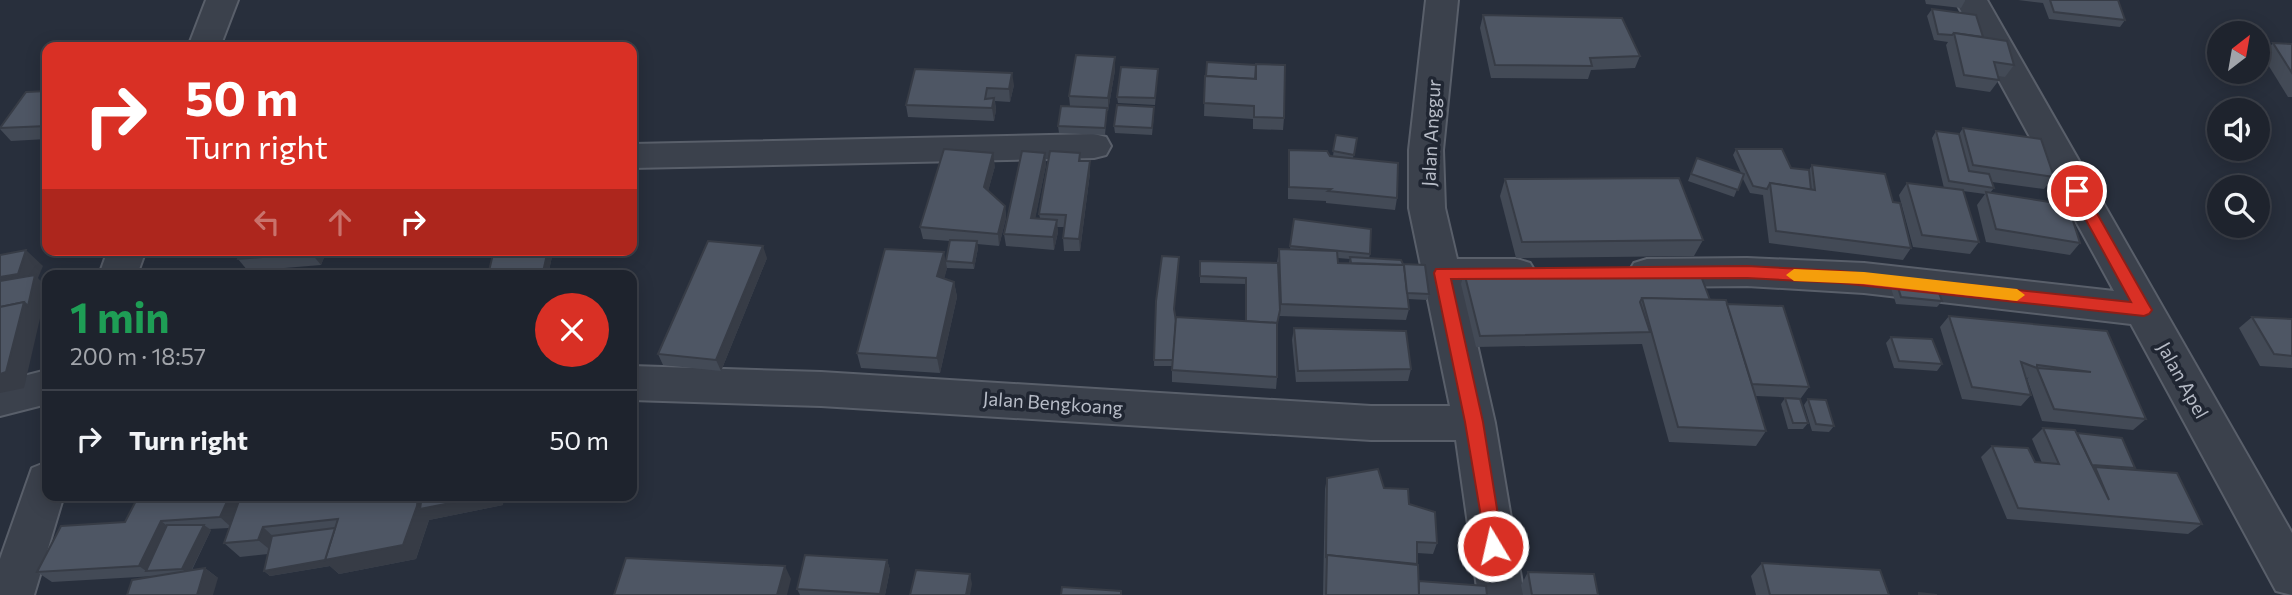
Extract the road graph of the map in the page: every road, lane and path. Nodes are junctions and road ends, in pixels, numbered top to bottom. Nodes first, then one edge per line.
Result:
1 (222, 0) edge
2 (1442, 0) edge
3 (1971, 0) edge
4 (206, 42) edge
5 (1094, 146) dead end
6 (637, 156) edge
7 (1441, 273) junction
8 (1552, 273) edge
9 (1608, 273) edge
10 (2144, 310) junction
11 (637, 383) edge
12 (42, 388) edge
13 (0, 399) edge
14 (1474, 422) junction
15 (42, 497) edge
16 (2292, 576) edge
17 (11, 595) edge
18 (1501, 595) edge

1 - 4 street
2 - 7 street, Jalan Anggur
3 - 10 street, Jalan Apel
5 - 6 street
7 - 8 street
7 - 14 street, Jalan Anggur
9 - 10 street
10 - 16 street, Jalan Apel
11 - 14 street, Jalan Bengkoang
12 - 13 street
14 - 18 street, Jalan Anggur
15 - 17 street

